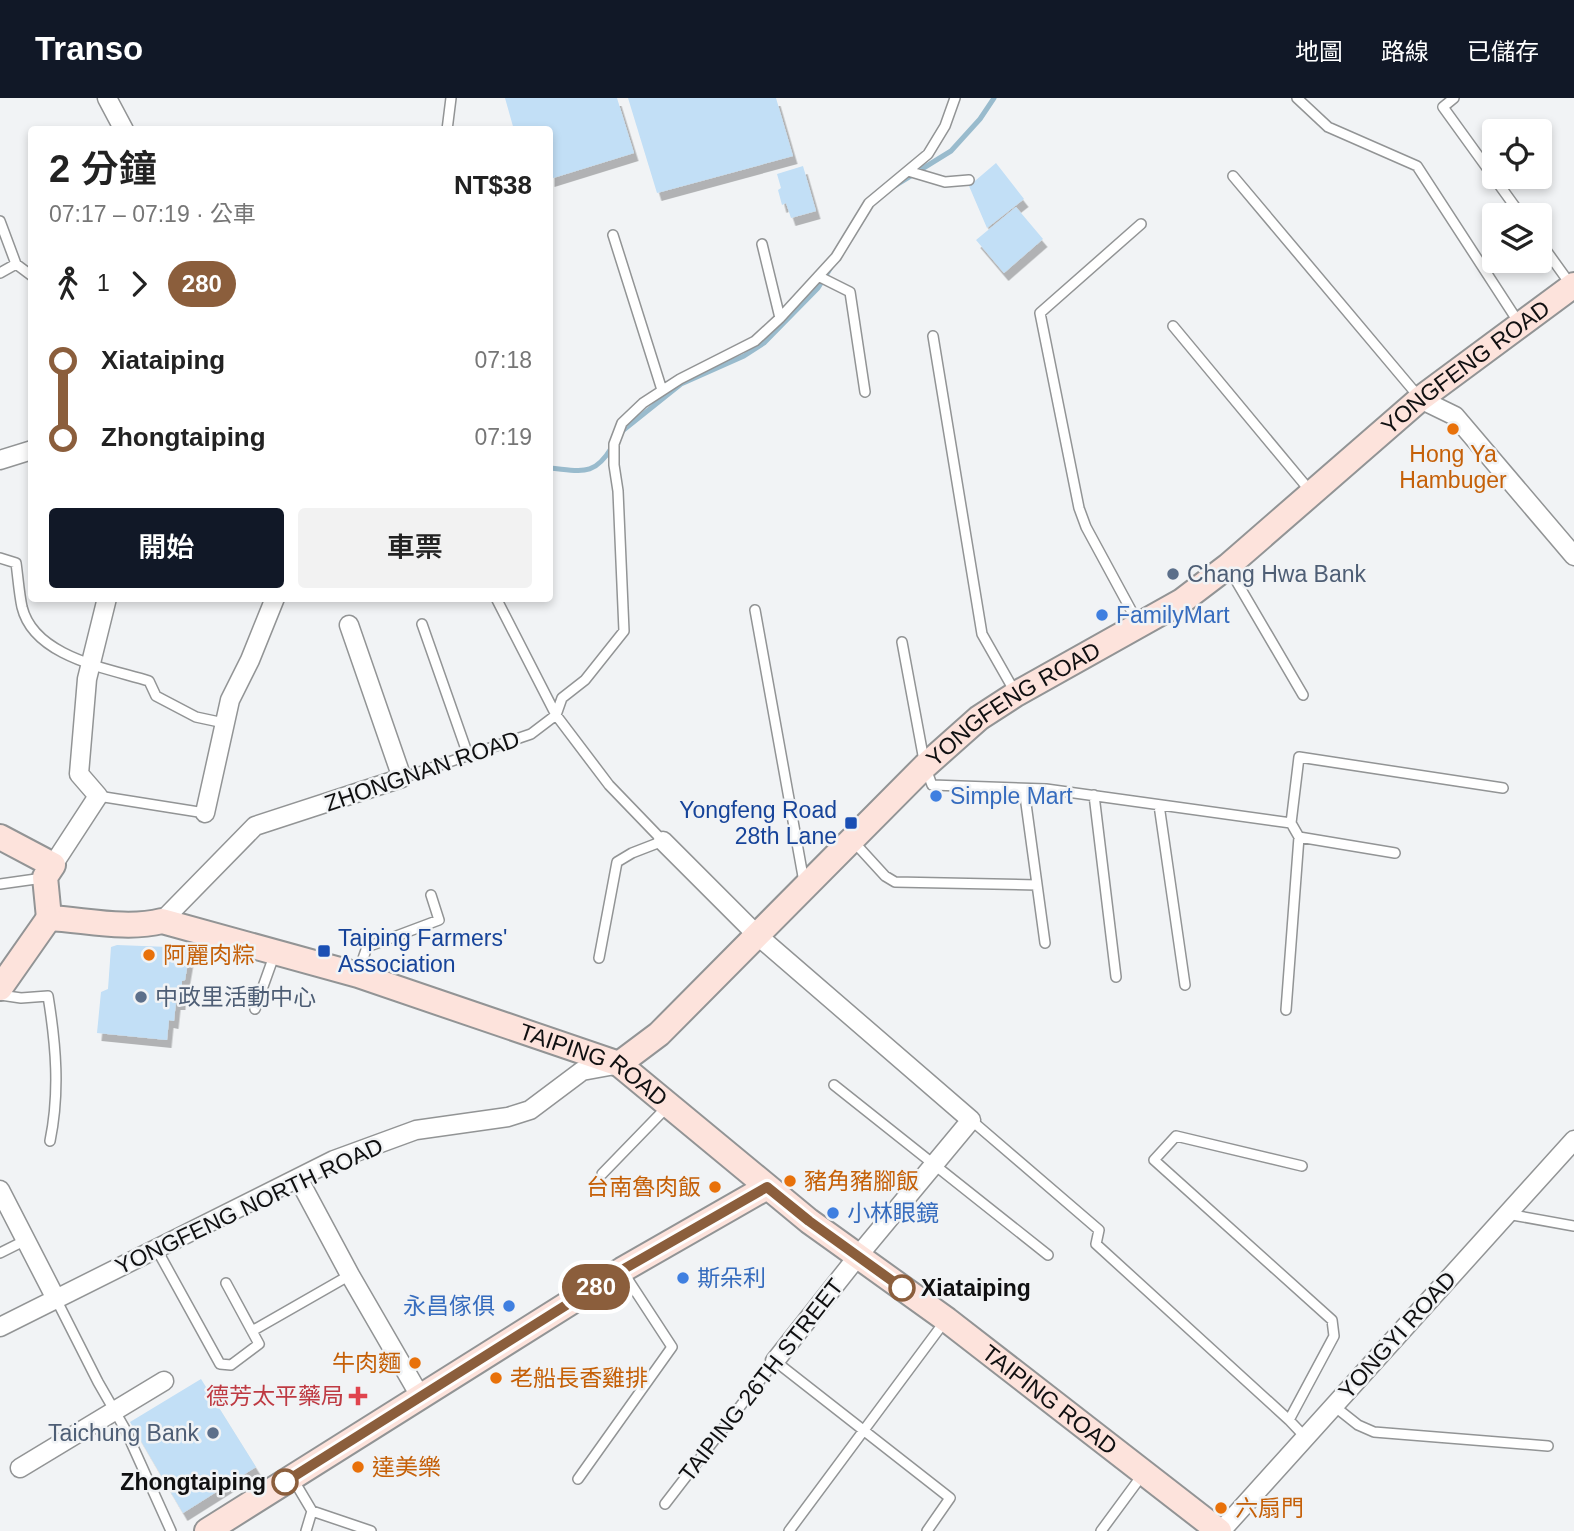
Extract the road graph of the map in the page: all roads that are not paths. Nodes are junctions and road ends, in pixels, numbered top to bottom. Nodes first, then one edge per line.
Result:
1 (107, 98) edge
2 (451, 98) edge
3 (955, 98) edge
4 (1297, 98) edge
5 (1454, 98) edge
6 (122, 126) edge
7 (448, 126) edge
8 (908, 172) junction
9 (1233, 176) dead end
10 (969, 180) dead end
11 (1512, 203) edge
12 (0, 220) edge
13 (1141, 224) dead end
14 (613, 235) dead end
15 (762, 244) dead end
16 (1552, 258) edge
17 (16, 264) junction
18 (0, 273) edge
19 (28, 273) edge
20 (820, 277) junction
21 (1573, 286) edge
22 (780, 318) junction
23 (1520, 324) junction
24 (1173, 326) dead end
25 (933, 336) dead end
26 (662, 390) junction
27 (865, 392) dead end
28 (1420, 399) junction
29 (28, 451) edge
30 (0, 460) edge
31 (1312, 493) junction
32 (1574, 556) edge
33 (0, 558) edge
34 (1228, 566) junction
35 (106, 602) edge
36 (273, 602) edge
37 (498, 602) edge
38 (755, 610) dead end
39 (422, 624) dead end
40 (349, 625) dead end
41 (1139, 625) junction
42 (902, 642) dead end
43 (90, 662) junction
44 (1016, 694) junction
45 (1303, 695) dead end
46 (556, 715) junction
47 (224, 723) junction
48 (468, 755) junction
49 (925, 766) junction
50 (402, 778) junction
51 (1503, 788) dead end
52 (1024, 789) junction
53 (1094, 795) junction
54 (97, 796) junction
55 (1159, 805) junction
56 (205, 813) joint
57 (1292, 823) junction
58 (0, 837) edge
59 (1299, 837) junction
60 (852, 840) junction
61 (663, 841) junction
62 (1395, 853) dead end
63 (49, 872) junction
64 (0, 884) edge
65 (1037, 885) junction
66 (805, 887) junction
67 (431, 895) dead end
68 (49, 918) junction
69 (162, 921) junction
70 (757, 935) junction
71 (1045, 943) dead end
72 (276, 951) junction
73 (599, 957) dead end
74 (358, 975) junction
75 (1116, 977) dead end
76 (1185, 985) dead end
77 (0, 988) edge
78 (0, 995) edge
79 (255, 1009) dead end
80 (1286, 1010) dead end
81 (619, 1064) junction
82 (834, 1086) dead end
83 (668, 1106) junction
84 (971, 1120) junction
85 (1574, 1140) edge
86 (50, 1141) dead end
87 (935, 1166) junction
88 (1302, 1166) dead end
89 (602, 1174) dead end
90 (298, 1178) junction
91 (767, 1187) junction
92 (0, 1190) edge
93 (1507, 1214) junction
94 (1574, 1226) edge
95 (26, 1240) junction
96 (156, 1248) junction
97 (0, 1253) edge
98 (1048, 1255) dead end
99 (858, 1256) junction
100 (622, 1270) junction
101 (350, 1275) junction
102 (226, 1283) dead end
103 (56, 1298) junction
104 (947, 1320) junction
105 (0, 1327) edge
106 (252, 1331) junction
107 (775, 1360) junction
108 (164, 1381) dead end
109 (420, 1396) junction
110 (1334, 1406) junction
111 (114, 1411) junction
112 (1289, 1420) junction
113 (865, 1429) junction
114 (1306, 1438) junction
115 (1548, 1446) dead end
116 (20, 1468) dead end
117 (1144, 1472) junction
118 (292, 1477) junction
119 (578, 1479) dead end
120 (665, 1504) dead end
121 (313, 1511) junction
122 (171, 1531) edge
123 (207, 1531) edge
124 (306, 1531) edge
125 (371, 1531) edge
126 (789, 1531) edge
127 (927, 1531) edge
128 (1101, 1531) edge
129 (1220, 1531) edge

1 - 6 street
2 - 7 lane
3 - 8 lane, ZHONGNAN ROAD
4 - 23 lane
5 - 11 lane
8 - 10 lane
8 - 20 lane, ZHONGNAN ROAD
9 - 28 lane
12 - 17 lane
13 - 41 lane
14 - 26 lane
15 - 22 lane
16 - 21 lane
17 - 18 lane
17 - 19 lane
20 - 22 lane, ZHONGNAN ROAD
20 - 27 lane
21 - 23 street, YONGFENG ROAD
22 - 26 lane, ZHONGNAN ROAD
23 - 28 street, YONGFENG ROAD
24 - 31 lane
25 - 44 lane
26 - 46 lane, ZHONGNAN ROAD
28 - 31 street, YONGFENG ROAD
28 - 32 street
29 - 30 street
31 - 34 street, YONGFENG ROAD
33 - 43 lane
34 - 41 street, YONGFENG ROAD
34 - 45 lane
35 - 43 street
36 - 47 street
37 - 46 lane
38 - 66 lane
39 - 48 lane
40 - 50 street
41 - 44 street, YONGFENG ROAD
42 - 49 lane
43 - 47 lane
43 - 54 street
44 - 49 street, YONGFENG ROAD
46 - 48 lane, ZHONGNAN ROAD
46 - 61 lane
47 - 56 street
48 - 50 lane, ZHONGNAN ROAD
49 - 52 lane
49 - 60 street, YONGFENG ROAD
50 - 69 street, ZHONGNAN ROAD
51 - 57 lane
52 - 53 lane
52 - 65 lane
53 - 55 lane
53 - 75 lane
54 - 56 lane
54 - 63 street
55 - 57 lane
55 - 76 lane
57 - 59 lane
58 - 63 street
59 - 62 lane
59 - 80 lane
60 - 65 lane
60 - 66 street, YONGFENG ROAD
61 - 70 street
61 - 73 lane
63 - 64 lane
63 - 68 street
65 - 71 lane
66 - 70 street, YONGFENG ROAD
67 - 74 lane
68 - 69 street, TAIPING ROAD
68 - 77 street
69 - 72 street, TAIPING ROAD
70 - 81 street, YONGFENG ROAD
70 - 84 street
72 - 74 street, TAIPING ROAD
72 - 79 lane
74 - 81 street, TAIPING ROAD
78 - 86 lane
81 - 83 street, TAIPING ROAD
81 - 90 street, YONGFENG NORTH ROAD
82 - 87 lane
83 - 89 lane
83 - 91 street, TAIPING ROAD
84 - 87 street, TAIPING 26TH STREET
84 - 112 lane
85 - 93 street, YONGYI ROAD
87 - 98 lane
87 - 99 street, TAIPING 26TH STREET
88 - 112 lane
90 - 96 street, YONGFENG NORTH ROAD
90 - 101 street
91 - 99 street, TAIPING ROAD
91 - 100 street
92 - 95 street
93 - 94 lane
93 - 110 street, YONGYI ROAD
95 - 97 lane
95 - 103 street
96 - 103 street, YONGFENG NORTH ROAD
96 - 106 lane
99 - 104 street, TAIPING ROAD
99 - 107 street, TAIPING 26TH STREET
100 - 109 street
100 - 119 lane
101 - 106 lane
101 - 109 street
102 - 106 lane
103 - 105 street, YONGFENG NORTH ROAD
103 - 111 lane
104 - 113 lane
104 - 117 street, TAIPING ROAD
107 - 113 lane
107 - 120 lane, TAIPING 26TH STREET
108 - 111 street
109 - 118 street
110 - 114 street, YONGYI ROAD
110 - 115 lane
111 - 116 street
111 - 122 lane
112 - 114 lane
113 - 126 lane
113 - 127 lane
114 - 129 street, YONGYI ROAD
117 - 128 lane
117 - 129 street, TAIPING ROAD
118 - 121 lane
118 - 123 street
121 - 124 lane
121 - 125 lane

